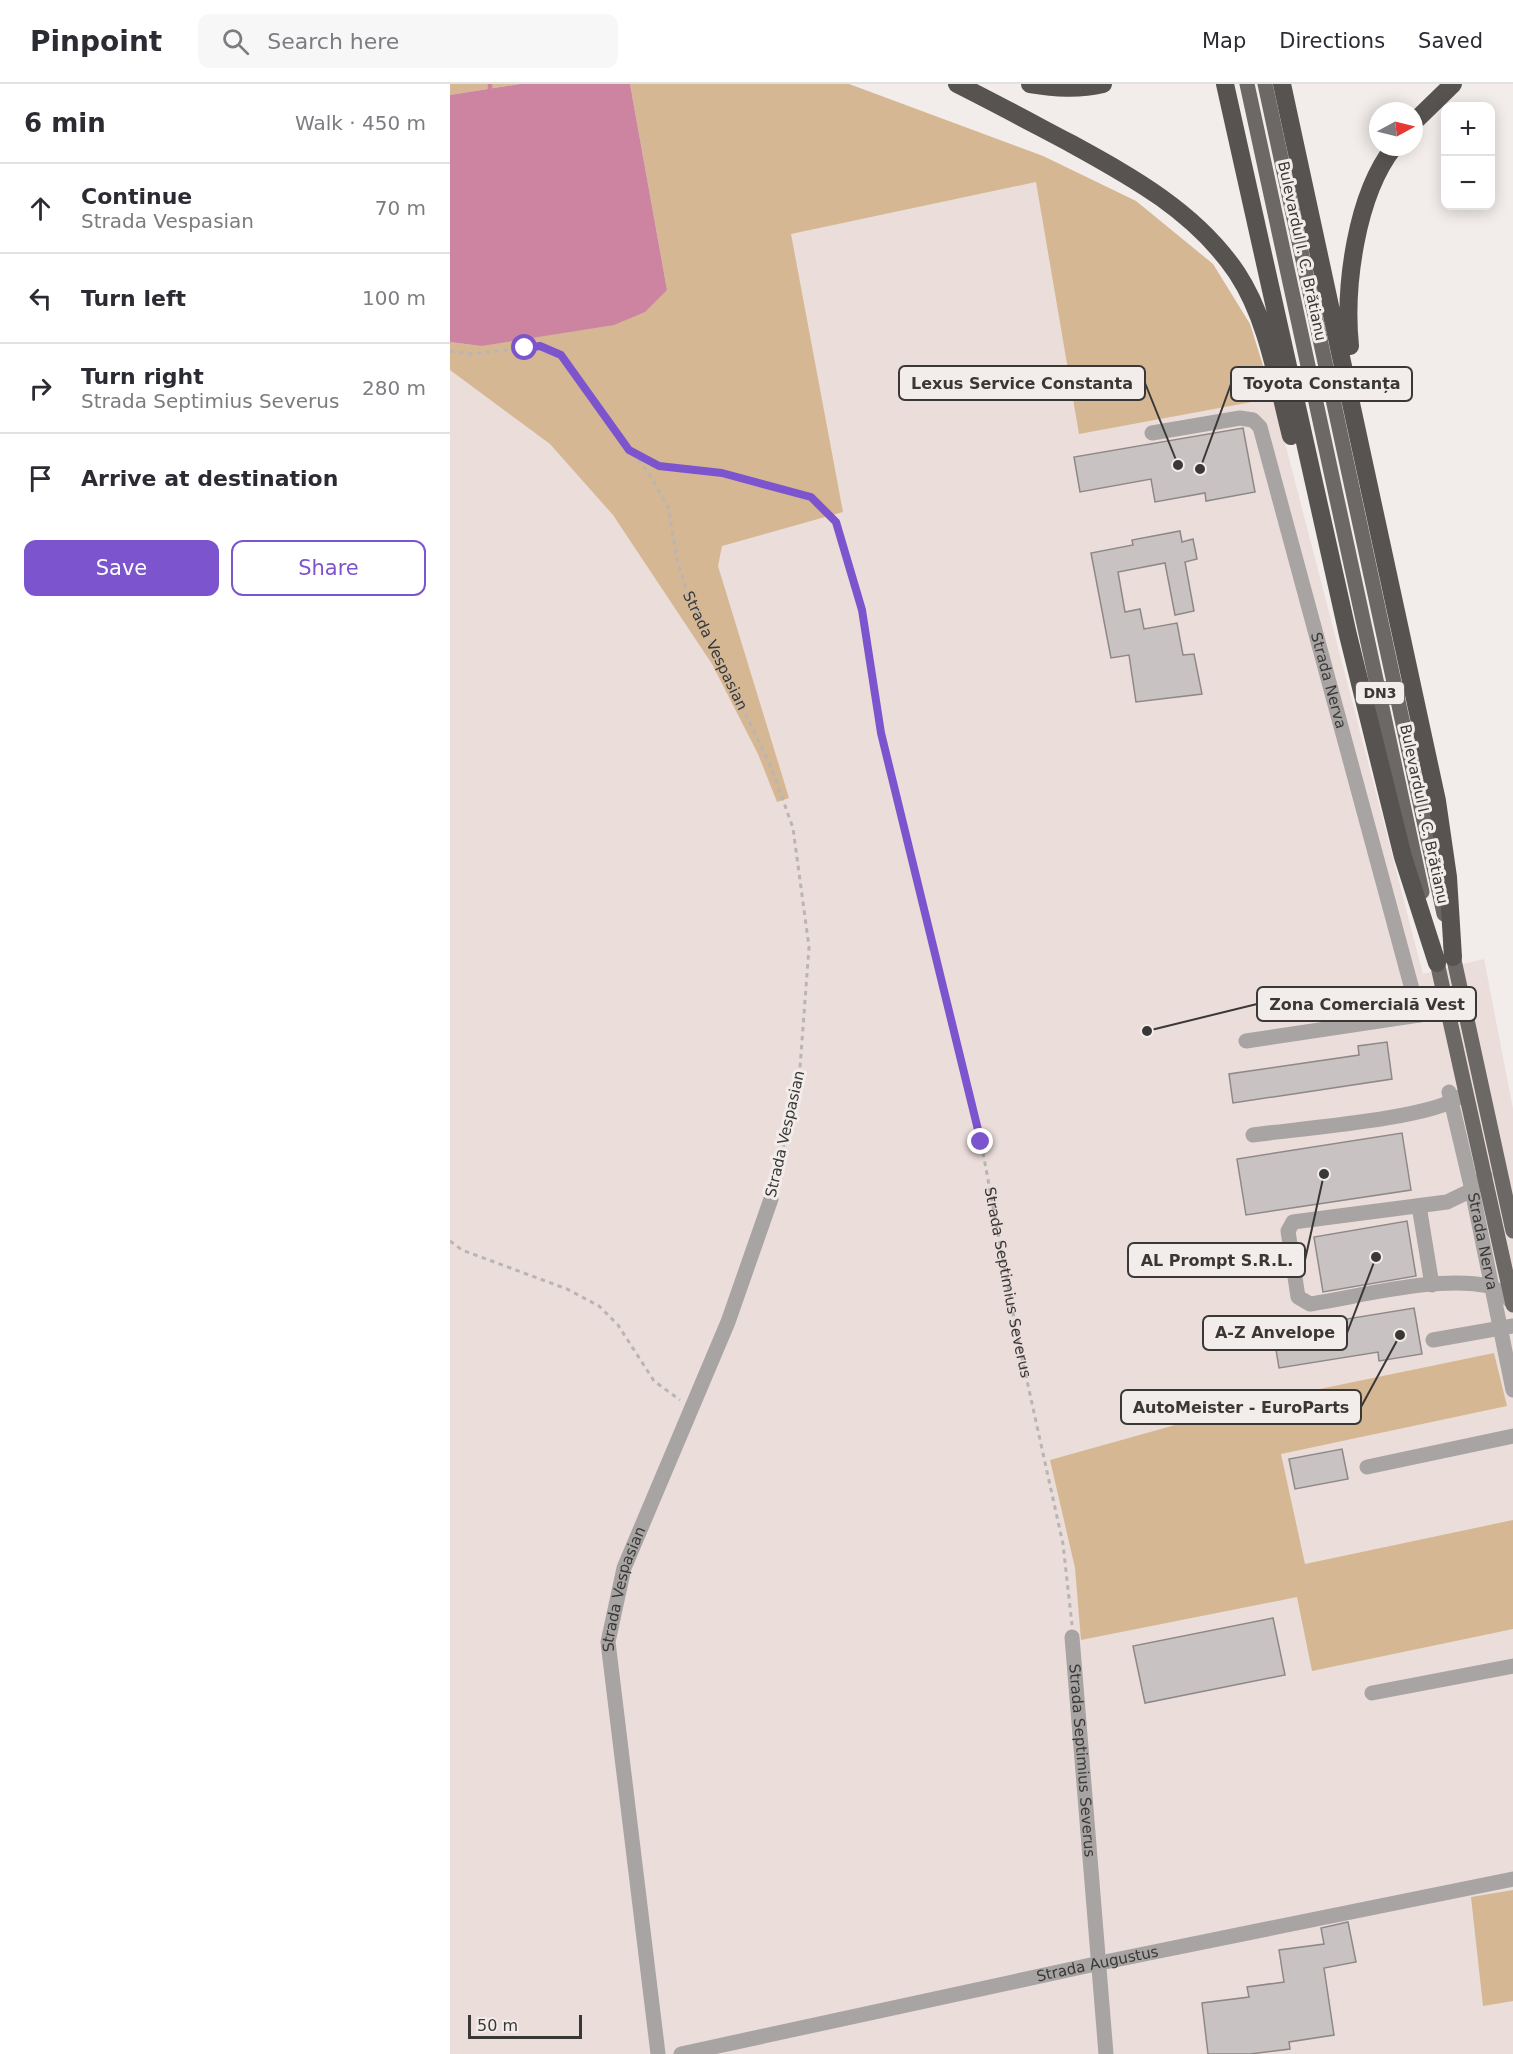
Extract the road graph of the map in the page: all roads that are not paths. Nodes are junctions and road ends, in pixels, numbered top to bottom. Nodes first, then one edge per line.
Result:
1 (957, 84) edge
2 (1030, 84) edge
3 (1103, 84) edge
4 (1225, 84) edge
5 (1247, 84) edge
6 (1265, 84) edge
7 (1282, 84) edge
8 (1453, 84) edge
9 (1423, 113) edge
10 (1389, 156) edge
11 (1152, 433) dead end
12 (1360, 440) junction
13 (1348, 635) junction
14 (1445, 960) junction
15 (1448, 1010) junction
16 (1419, 1016) junction
17 (1246, 1041) dead end
18 (1466, 1092) junction
19 (1451, 1097) junction
20 (1252, 1135) dead end
21 (1485, 1176) junction
22 (1468, 1192) junction
23 (771, 1199) road end
24 (1419, 1206) junction
25 (1513, 1231) edge
26 (1432, 1285) junction
27 (1492, 1287) junction
28 (1513, 1303) edge
29 (1507, 1327) edge
30 (1433, 1341) dead end
31 (1513, 1390) edge
32 (1513, 1436) edge
33 (1367, 1467) dead end
34 (1072, 1637) road end
35 (1513, 1666) edge
36 (1372, 1694) dead end
37 (1513, 1879) edge
38 (1100, 1963) junction
39 (658, 2054) edge
40 (681, 2054) edge
41 (1106, 2054) edge

1 - 13 highway
2 - 3 highway
4 - 13 highway
5 - 14 main road, Bulevardul I. C. Brătianu / DN3
6 - 14 main road, Bulevardul I. C. Brătianu / DN3
7 - 12 highway
8 - 9 highway
10 - 12 highway
11 - 16 lane, Strada Nerva
12 - 14 highway
13 - 14 highway
14 - 15 main road, Bulevardul I. C. Brătianu / DN3
14 - 25 main road, Bulevardul I. C. Brătianu / DN3
15 - 16 lane
15 - 18 main road, Bulevardul I. C. Brătianu / DN3
16 - 17 lane
18 - 19 lane
18 - 21 main road, Bulevardul I. C. Brătianu / DN3
19 - 20 lane
19 - 22 lane, Strada Nerva
21 - 22 lane
21 - 28 main road, Bulevardul I. C. Brătianu / DN3
22 - 24 lane
22 - 27 lane, Strada Nerva
23 - 39 lane, Strada Vespasian
24 - 26 lane
24 - 26 lane
26 - 27 lane
27 - 28 lane
27 - 29 lane, Strada Nerva
29 - 30 lane
29 - 31 lane, Strada Nerva
32 - 33 lane
34 - 38 lane, Strada Septimius Severus
35 - 36 lane
37 - 38 lane, Strada Augustus
38 - 40 lane, Strada Augustus
38 - 41 lane, Strada Septimius Severus

